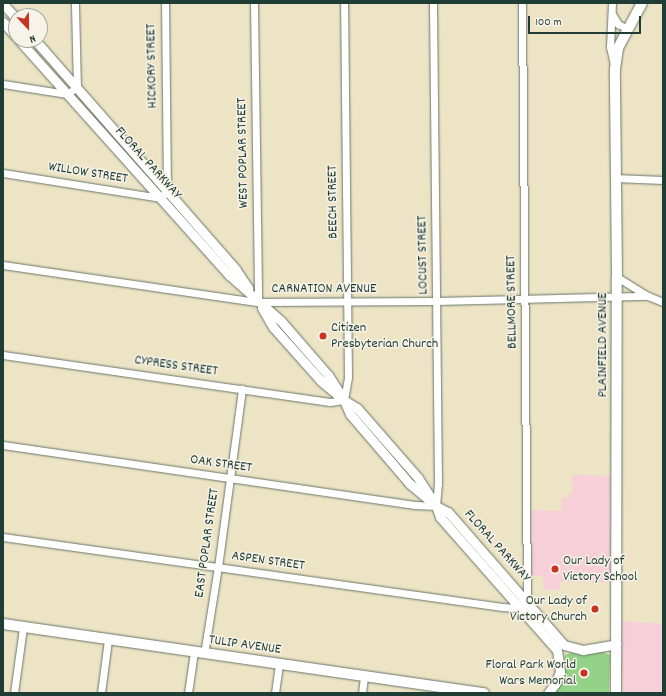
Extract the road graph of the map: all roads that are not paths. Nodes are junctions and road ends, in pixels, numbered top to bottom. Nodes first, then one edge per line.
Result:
1 (75, 3) edge
2 (165, 3) edge
3 (254, 3) edge
4 (344, 3) edge
5 (433, 3) edge
6 (522, 3) edge
7 (612, 3) edge
8 (642, 3) edge
9 (612, 14) junction
10 (628, 29) junction
11 (26, 48) edge
12 (42, 48) edge
13 (615, 69) junction
14 (3, 84) edge
15 (77, 87) junction
16 (67, 94) junction
17 (166, 129) joint
18 (114, 130) junction
19 (105, 137) junction
20 (3, 173) edge
21 (615, 178) junction
22 (663, 180) edge
23 (163, 194) junction
24 (3, 264) edge
25 (618, 277) junction
26 (648, 296) junction
27 (616, 297) junction
28 (525, 299) junction
29 (436, 301) junction
30 (258, 302) junction
31 (347, 302) junction
32 (663, 302) edge
33 (306, 350) junction
34 (3, 355) edge
35 (298, 356) junction
36 (242, 389) junction
37 (344, 400) junction
38 (3, 445) edge
39 (229, 478) junction
40 (436, 506) junction
41 (3, 537) edge
42 (480, 547) junction
43 (472, 553) junction
44 (218, 567) junction
45 (527, 601) junction
46 (520, 608) junction
47 (3, 624) edge
48 (23, 627) junction
49 (108, 640) junction
50 (616, 644) junction
51 (560, 648) junction
52 (194, 652) junction
53 (204, 654) junction
54 (279, 664) junction
55 (364, 677) junction
56 (448, 691) edge
57 (14, 693) edge
58 (101, 693) edge
59 (188, 693) edge
60 (274, 693) edge
61 (362, 693) edge
62 (484, 693) edge
63 (548, 693) edge
64 (616, 693) edge

1 - 15 street
2 - 17 street, HICKORY STREET
3 - 30 street, WEST POPLAR STREET
4 - 31 street, BEECH STREET
5 - 29 street, LOCUST STREET
6 - 28 street, BELLMORE STREET
7 - 9 street
8 - 10 main road, PLAINFIELD AVENUE
9 - 10 street
9 - 13 street
10 - 13 main road, PLAINFIELD AVENUE
11 - 16 street, FLORAL PARKWAY
12 - 15 street, FLORAL PARKWAY
13 - 21 main road, PLAINFIELD AVENUE
14 - 16 street
15 - 16 street
15 - 18 street, FLORAL PARKWAY
16 - 19 street, FLORAL PARKWAY
17 - 23 street, FLORAL PARKWAY
18 - 19 street
18 - 23 street, FLORAL PARKWAY
19 - 23 street, FLORAL PARKWAY
20 - 23 street, WILLOW STREET
21 - 22 street
21 - 25 main road, PLAINFIELD AVENUE
23 - 30 street, FLORAL PARKWAY
24 - 30 street, CARNATION AVENUE
25 - 26 street, CARNATION AVENUE
25 - 27 main road, PLAINFIELD AVENUE
26 - 27 street, CARNATION AVENUE
26 - 32 street, CARNATION AVENUE
27 - 28 street, CARNATION AVENUE
27 - 50 main road, PLAINFIELD AVENUE
28 - 29 street, CARNATION AVENUE
28 - 45 street, BELLMORE STREET
29 - 31 street, CARNATION AVENUE
29 - 40 street, LOCUST STREET
30 - 31 street, CARNATION AVENUE
30 - 33 street, FLORAL PARKWAY
30 - 35 street, FLORAL PARKWAY
31 - 37 street, BEECH STREET
33 - 35 street
33 - 37 street, FLORAL PARKWAY
34 - 36 street, CYPRESS STREET
35 - 37 street, FLORAL PARKWAY
36 - 37 street, CYPRESS STREET
36 - 39 street, EAST POPLAR STREET
37 - 40 street, FLORAL PARKWAY
38 - 39 street, OAK STREET
39 - 40 street, OAK STREET
39 - 44 street, EAST POPLAR STREET
40 - 42 street, FLORAL PARKWAY
40 - 43 street, FLORAL PARKWAY
41 - 44 street, ASPEN STREET
42 - 43 street
42 - 45 street, FLORAL PARKWAY
43 - 46 street, FLORAL PARKWAY
44 - 46 street, ASPEN STREET
44 - 53 street, EAST POPLAR STREET
45 - 46 street
45 - 51 street, FLORAL PARKWAY
46 - 51 street, FLORAL PARKWAY
47 - 48 main road, TULIP AVENUE
48 - 49 main road, TULIP AVENUE
48 - 57 street
49 - 52 main road, TULIP AVENUE
49 - 58 street
50 - 51 street
50 - 64 main road, PLAINFIELD AVENUE
51 - 63 street
52 - 53 main road, TULIP AVENUE
52 - 59 street
53 - 54 main road, TULIP AVENUE
54 - 55 main road, TULIP AVENUE
54 - 60 street
55 - 56 main road, TULIP AVENUE
55 - 61 street
56 - 62 main road, TULIP AVENUE

